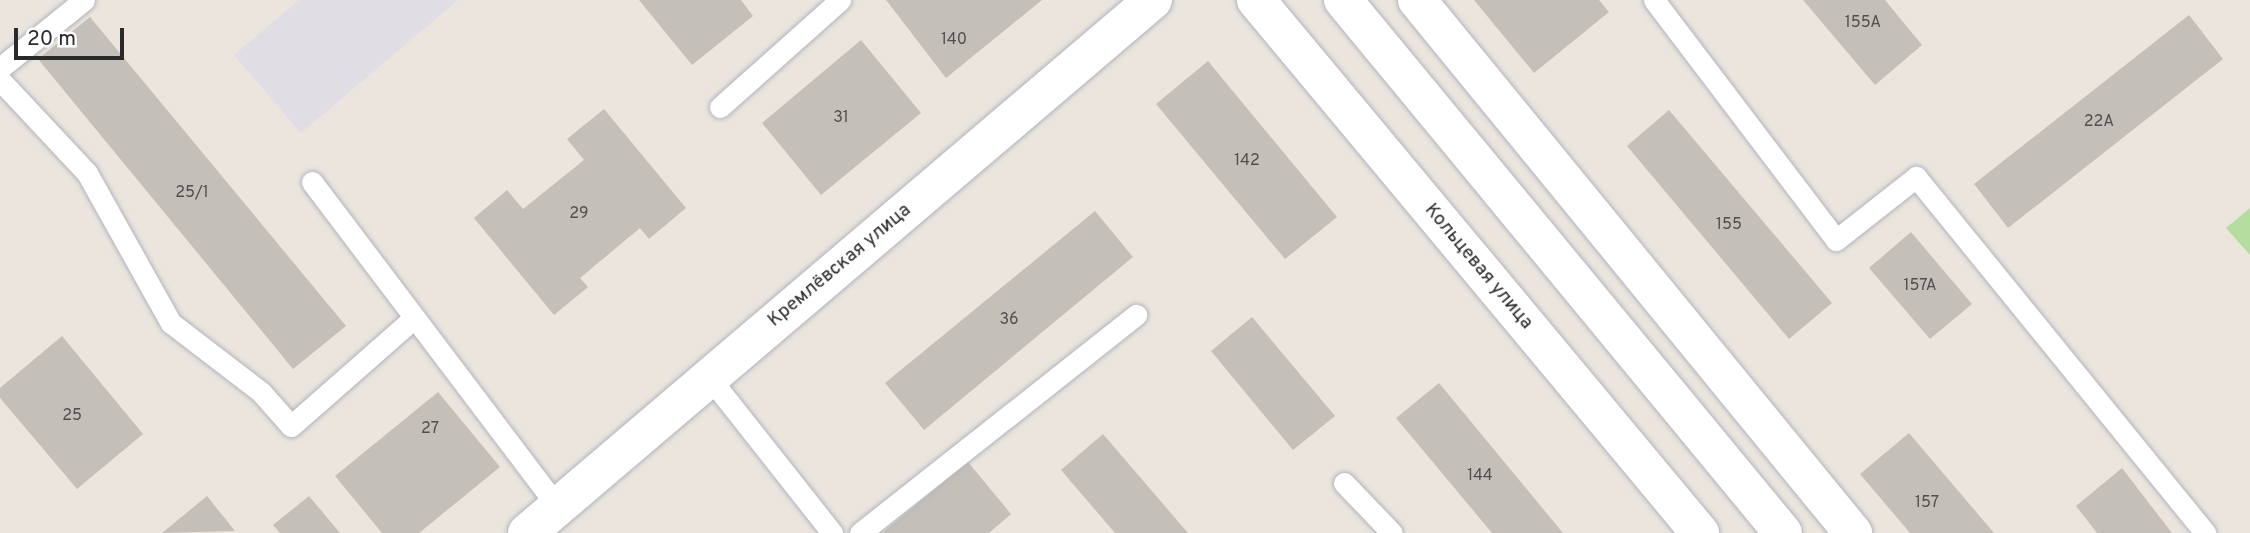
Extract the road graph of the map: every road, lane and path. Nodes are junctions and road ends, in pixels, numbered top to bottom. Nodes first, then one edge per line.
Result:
1 (84, 0) edge
2 (840, 0) edge
3 (1153, 0) edge
4 (1255, 0) edge
5 (1343, 0) edge
6 (1417, 0) edge
7 (1654, 0) edge
8 (0, 68) edge
9 (0, 80) edge
10 (720, 107) dead end
11 (312, 181) dead end
12 (1136, 315) dead end
13 (414, 318) junction
14 (709, 377) junction
15 (1343, 483) dead end
16 (558, 507) junction
17 (527, 533) edge
18 (832, 533) edge
19 (860, 533) edge
20 (1392, 533) edge
21 (1700, 533) edge
22 (1783, 533) edge
23 (1853, 533) edge
24 (2205, 533) edge

1 - 8 lane
2 - 10 lane
3 - 14 street, Кремлёвская улица
4 - 21 street, Кольцевая улица
5 - 22 street
6 - 23 street
7 - 24 lane
9 - 13 lane
11 - 13 lane
12 - 19 lane
13 - 16 lane
14 - 16 street, Кремлёвская улица
14 - 18 lane
15 - 20 lane
16 - 17 street, Кремлёвская улица

